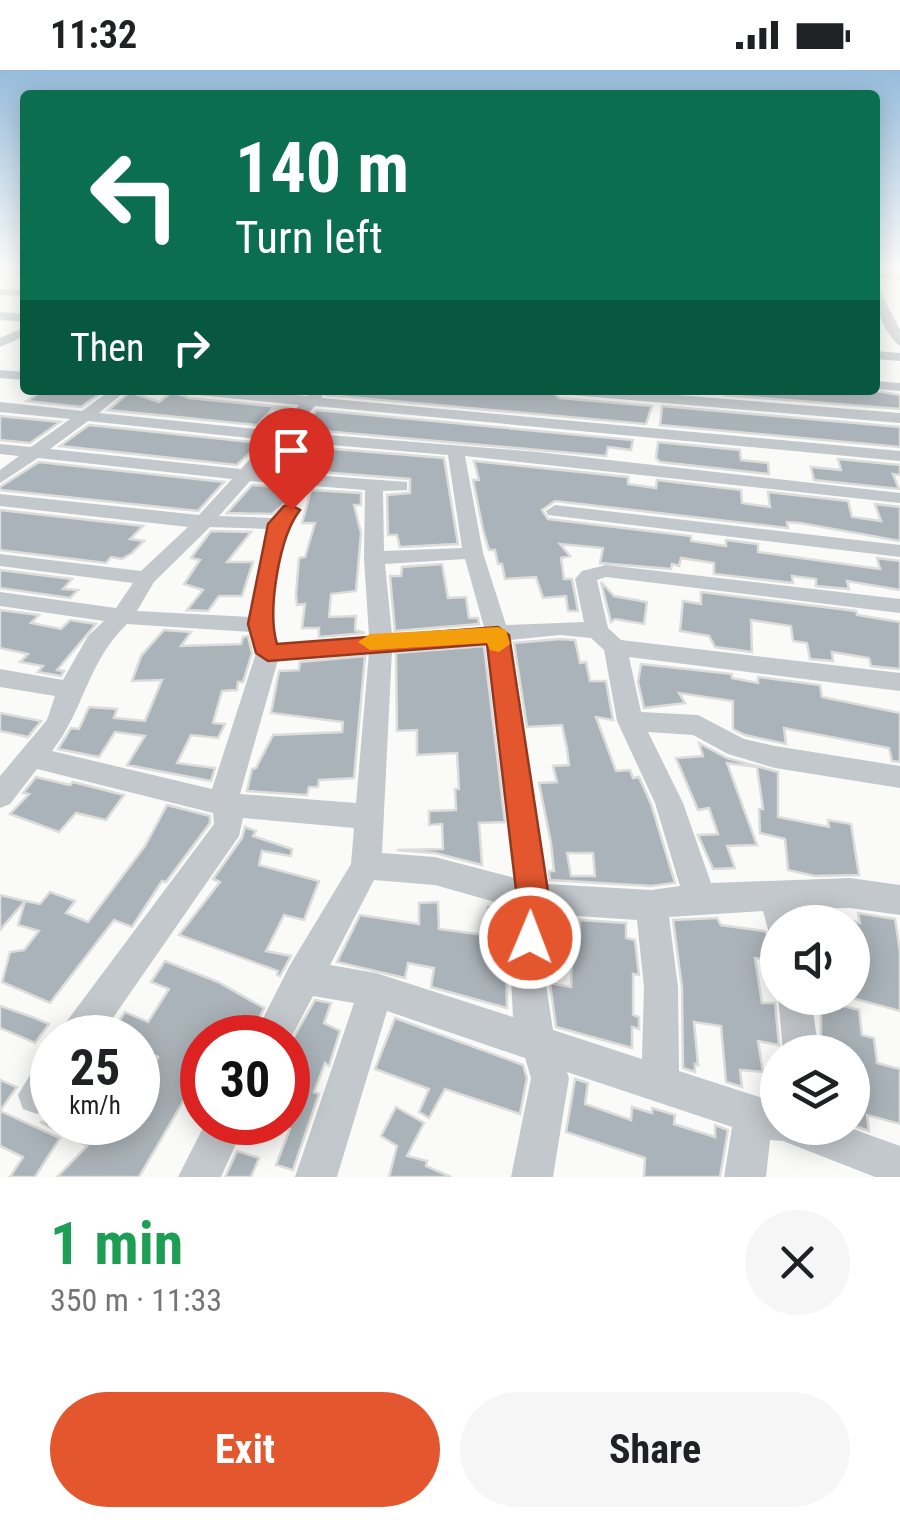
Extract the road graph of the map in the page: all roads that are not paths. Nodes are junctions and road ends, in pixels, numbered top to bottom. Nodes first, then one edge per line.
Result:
1 (114, 395) edge
2 (316, 395) edge
3 (558, 395) edge
4 (621, 395) edge
5 (0, 407) edge
6 (88, 415) junction
7 (900, 418) edge
8 (550, 423) junction
9 (278, 436) junction
10 (0, 449) edge
11 (32, 452) junction
12 (456, 452) junction
13 (900, 456) edge
14 (538, 457) junction
15 (247, 475) junction
16 (0, 478) edge
17 (401, 486) dead end
18 (374, 488) junction
19 (900, 498) edge
20 (0, 500) edge
21 (555, 511) dead end
22 (203, 523) junction
23 (900, 551) edge
24 (472, 553) junction
25 (374, 558) junction
26 (0, 560) edge
27 (146, 578) junction
28 (0, 598) edge
29 (900, 606) edge
30 (122, 616) junction
31 (498, 635) junction
32 (264, 638) junction
33 (606, 639) junction
34 (381, 641) junction
35 (0, 678) edge
36 (900, 682) edge
37 (70, 690) junction
38 (630, 720) junction
39 (32, 757) junction
40 (900, 777) edge
41 (0, 796) edge
42 (229, 806) junction
43 (371, 817) junction
44 (366, 866) junction
45 (533, 898) junction
46 (700, 898) junction
47 (900, 900) edge
48 (651, 905) junction
49 (799, 905) edge
50 (760, 907) edge
51 (302, 977) junction
52 (376, 990) junction
53 (95, 1015) edge
54 (282, 1015) edge
55 (541, 1043) junction
56 (660, 1082) junction
57 (760, 1115) edge
58 (215, 1145) edge
59 (773, 1145) edge
60 (844, 1145) edge
61 (900, 1166) edge
62 (198, 1177) edge
63 (316, 1177) edge
64 (532, 1177) edge
65 (746, 1177) edge

1 - 6 street
2 - 8 street
2 - 9 street
3 - 8 street
4 - 7 street
5 - 6 street
6 - 9 street
6 - 11 street
8 - 13 street
8 - 14 street
9 - 12 street
9 - 15 street
10 - 11 street
11 - 15 street
11 - 16 street
12 - 14 street
12 - 24 street
14 - 19 street
15 - 18 street
15 - 22 street
17 - 18 street
18 - 25 street
20 - 22 street
21 - 23 street
22 - 27 street
22 - 32 street
24 - 25 street
24 - 31 street
25 - 34 street
26 - 27 street
27 - 30 street
28 - 30 street
29 - 33 street
30 - 32 street
30 - 37 street
31 - 33 street
31 - 34 street
31 - 45 street
32 - 34 street
32 - 42 street
33 - 36 street
33 - 38 street
34 - 43 street
35 - 37 street
37 - 39 street
38 - 40 street
38 - 46 street
39 - 41 street
39 - 42 street
42 - 43 street
42 - 53 street
43 - 44 street
44 - 45 street
44 - 51 street
45 - 48 street
45 - 55 street
46 - 48 street
46 - 50 street
47 - 49 street
48 - 56 street
51 - 52 street
51 - 54 street
52 - 55 street
52 - 63 street
55 - 56 street
55 - 64 street
56 - 57 street
58 - 62 street
59 - 65 street
60 - 61 street

